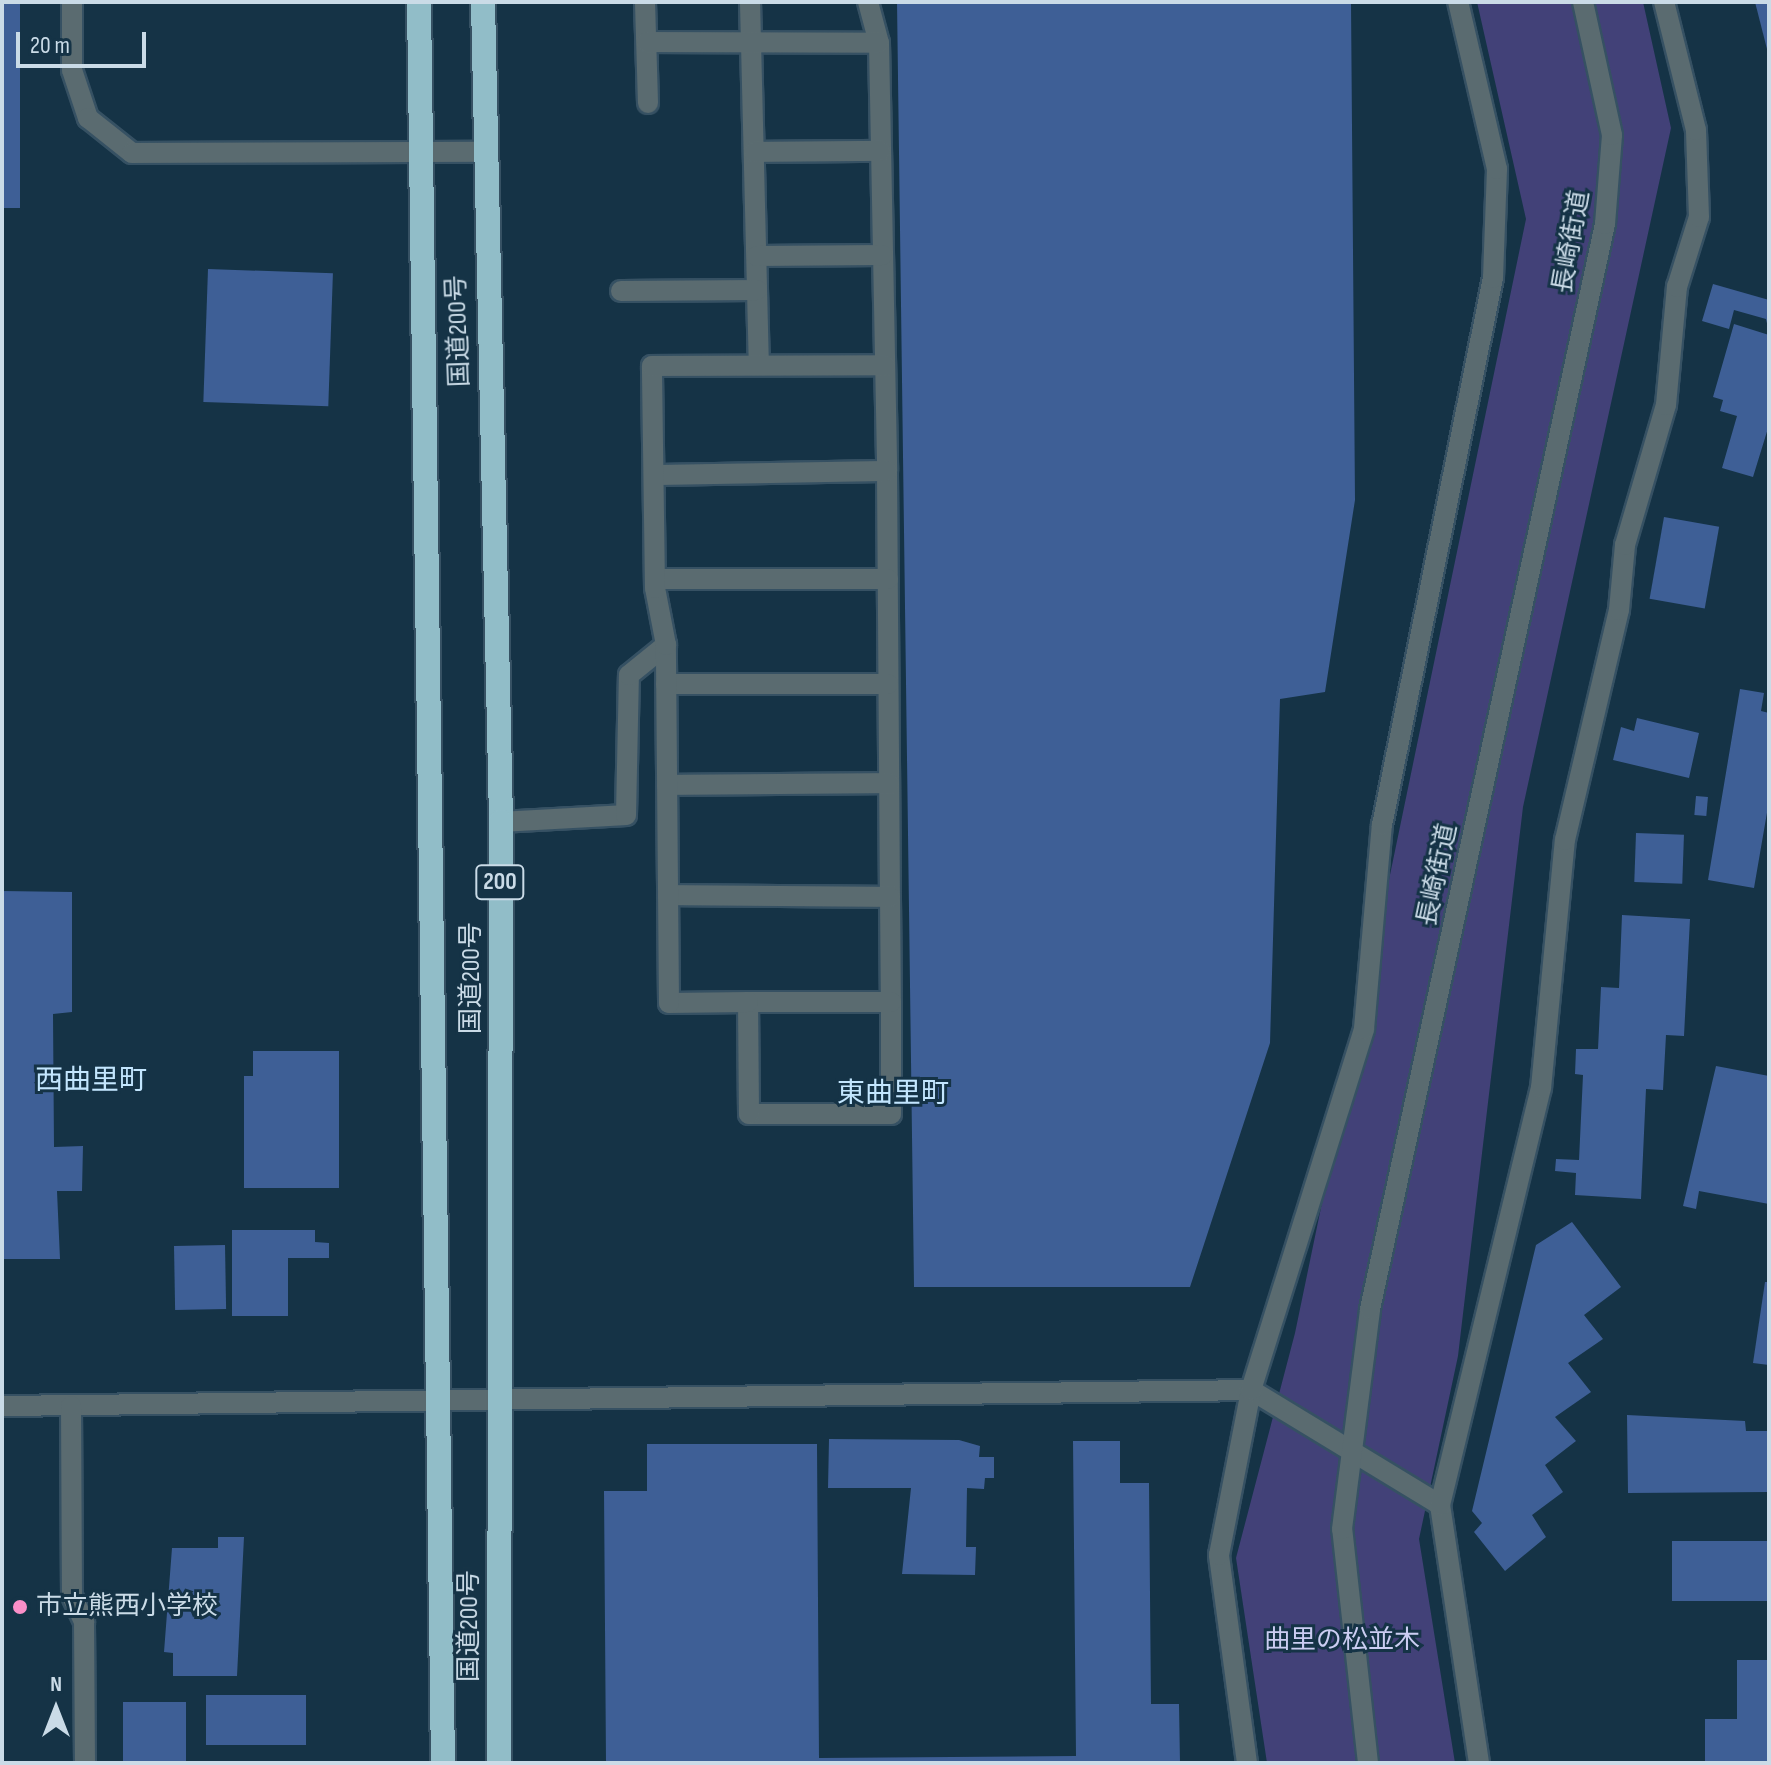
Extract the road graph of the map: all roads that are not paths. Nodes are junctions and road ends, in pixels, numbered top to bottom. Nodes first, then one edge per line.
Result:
1 (72, 2) edge
2 (419, 2) edge
3 (483, 2) edge
4 (645, 2) edge
5 (750, 2) edge
6 (868, 2) edge
7 (1458, 2) edge
8 (1583, 2) edge
9 (1664, 2) edge
10 (751, 41) junction
11 (647, 42) junction
12 (879, 43) junction
13 (648, 103) dead end
14 (880, 151) junction
15 (482, 152) junction
16 (754, 152) junction
17 (419, 153) junction
18 (882, 255) junction
19 (757, 256) junction
20 (757, 290) junction
21 (621, 291) dead end
22 (759, 365) junction
23 (885, 365) junction
24 (887, 471) junction
25 (654, 475) junction
26 (655, 579) junction
27 (888, 579) junction
28 (666, 645) junction
29 (666, 684) junction
30 (888, 684) junction
31 (889, 783) junction
32 (667, 785) junction
33 (501, 822) junction
34 (668, 895) junction
35 (890, 897) junction
36 (748, 1002) junction
37 (891, 1002) junction
38 (1251, 1390) junction
39 (498, 1398) junction
40 (440, 1401) junction
41 (2, 1406) edge
42 (71, 1406) junction
43 (1356, 1459) junction
44 (1440, 1505) junction
45 (85, 1763) edge
46 (443, 1763) edge
47 (499, 1763) edge
48 (1247, 1763) edge
49 (1368, 1763) edge
50 (1479, 1763) edge

1 - 17 street
2 - 17 highway, 国道200号 / 200
3 - 15 highway, 国道200号 / 200
4 - 11 street
5 - 10 street
6 - 12 street
7 - 38 street
8 - 43 street, 長崎街道
9 - 44 street
10 - 11 street
10 - 12 street
10 - 16 street
11 - 13 street
12 - 14 street
14 - 16 street
14 - 18 street
15 - 17 street
15 - 33 highway, 国道200号 / 200
16 - 19 street
17 - 40 highway, 国道200号 / 200
18 - 19 street
18 - 23 street
19 - 20 street
20 - 21 street
20 - 22 street
22 - 23 street
22 - 25 street
23 - 24 street
24 - 25 street
24 - 27 street
25 - 26 street
26 - 27 street
26 - 28 street
27 - 30 street
28 - 29 street
28 - 33 street
29 - 30 street
29 - 32 street
30 - 31 street
31 - 32 street
31 - 35 street
32 - 34 street
33 - 39 highway, 国道200号 / 200
34 - 35 street
34 - 36 street
35 - 37 street
36 - 37 street
36 - 37 street
38 - 39 street
38 - 43 street
38 - 48 street
39 - 40 street
39 - 47 highway, 国道200号 / 200
40 - 42 street
40 - 46 highway, 国道200号 / 200
41 - 42 street
42 - 45 street
43 - 44 street
43 - 49 street, 長崎街道
44 - 50 street

